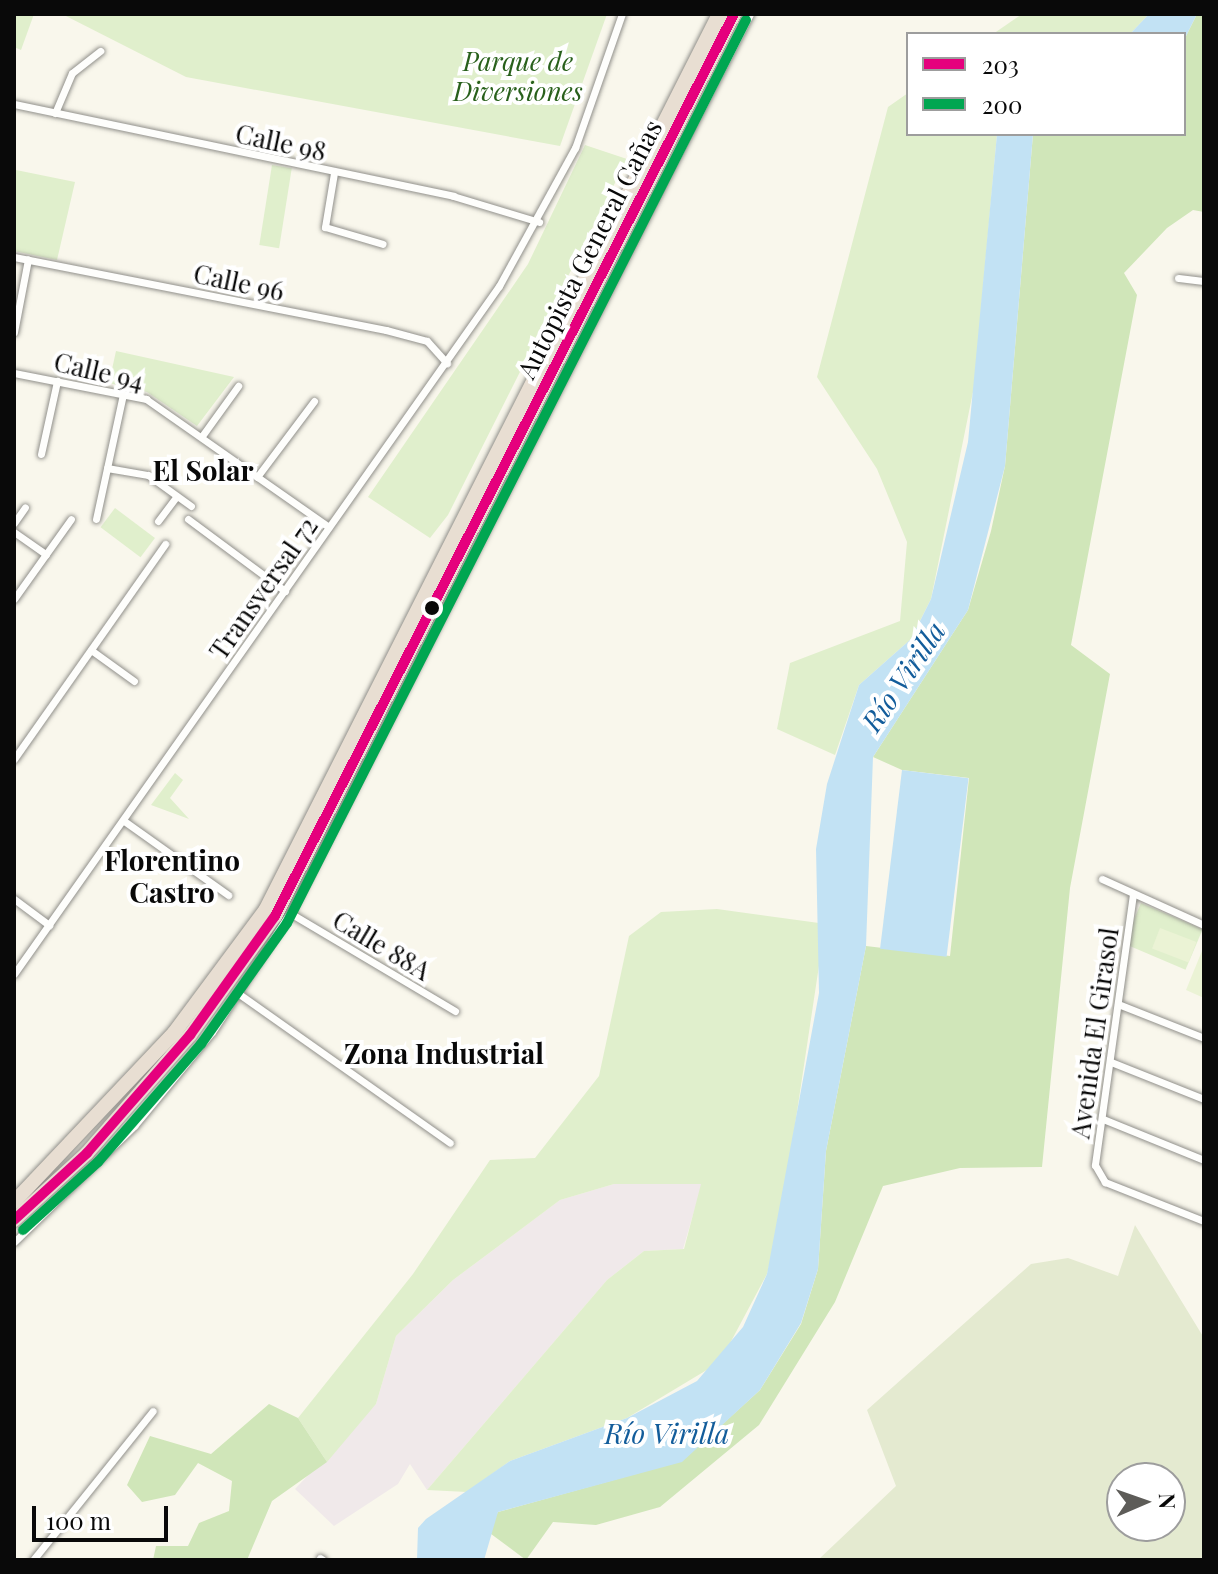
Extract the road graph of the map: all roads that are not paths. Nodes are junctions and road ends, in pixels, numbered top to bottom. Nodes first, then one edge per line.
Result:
1 (622, 14) edge
2 (719, 14) edge
3 (734, 14) edge
4 (750, 14) edge
5 (100, 51) dead end
6 (14, 104) edge
7 (55, 113) junction
8 (334, 173) junction
9 (539, 222) junction
10 (383, 244) dead end
11 (14, 257) edge
12 (28, 259) junction
13 (1178, 278) dead end
14 (1204, 281) edge
15 (14, 332) edge
16 (447, 363) junction
17 (14, 373) edge
18 (57, 381) junction
19 (238, 386) dead end
20 (123, 394) junction
21 (314, 401) dead end
22 (202, 436) junction
23 (41, 454) dead end
24 (107, 468) junction
25 (257, 477) junction
26 (177, 496) junction
27 (191, 506) dead end
28 (25, 507) dead end
29 (71, 519) dead end
30 (96, 519) dead end
31 (188, 519) dead end
32 (158, 521) dead end
33 (14, 523) edge
34 (329, 527) junction
35 (14, 532) edge
36 (165, 544) dead end
37 (46, 554) junction
38 (285, 591) junction
39 (14, 599) edge
40 (91, 650) junction
41 (134, 681) dead end
42 (14, 759) edge
43 (124, 821) junction
44 (1102, 879) dead end
45 (1133, 894) junction
46 (228, 895) dead end
47 (14, 899) edge
48 (290, 913) junction
49 (49, 925) junction
50 (1204, 925) edge
51 (14, 974) edge
52 (239, 994) junction
53 (1118, 1004) junction
54 (455, 1011) dead end
55 (1204, 1038) edge
56 (1111, 1062) junction
57 (1204, 1099) edge
58 (1103, 1119) junction
59 (450, 1143) dead end
60 (1204, 1160) edge
61 (14, 1202) edge
62 (14, 1220) edge
63 (1204, 1221) edge
64 (14, 1242) edge
65 (153, 1411) dead end
66 (33, 1560) edge

1 - 9 street, Transversal 72
2 - 61 highway, Autopista General Cañas
3 - 62 highway, Autopista General Cañas
4 - 48 street
5 - 7 street
6 - 7 street, Calle 98
7 - 8 street, Calle 98
8 - 9 street, Calle 98
8 - 10 street
9 - 16 street, Transversal 72
11 - 12 street, Calle 96
12 - 15 street
12 - 16 street, Calle 96
13 - 14 street
16 - 34 street, Transversal 72
17 - 18 street, Calle 94
18 - 20 street, Calle 94
18 - 23 street
19 - 22 street
20 - 22 street, Calle 94
20 - 24 street
21 - 25 street
22 - 25 street, Calle 94
24 - 26 street
24 - 30 street
25 - 34 street, Calle 94
26 - 27 street
26 - 32 street
28 - 33 street
29 - 37 street
31 - 38 street
34 - 38 street, Transversal 72
35 - 37 street
36 - 40 street
37 - 39 street
38 - 43 street, Transversal 72
40 - 41 street
40 - 42 street
43 - 46 street
43 - 49 street, Transversal 72
44 - 45 street
45 - 50 street
45 - 53 street, Avenida El Girasol
47 - 49 street
48 - 52 street
48 - 54 street, Calle 88A
49 - 51 street, Transversal 72
52 - 59 street
52 - 64 street
53 - 55 street
53 - 56 street, Avenida El Girasol
56 - 57 street
56 - 58 street, Avenida El Girasol
58 - 60 street
58 - 63 street, Avenida El Girasol
65 - 66 street

